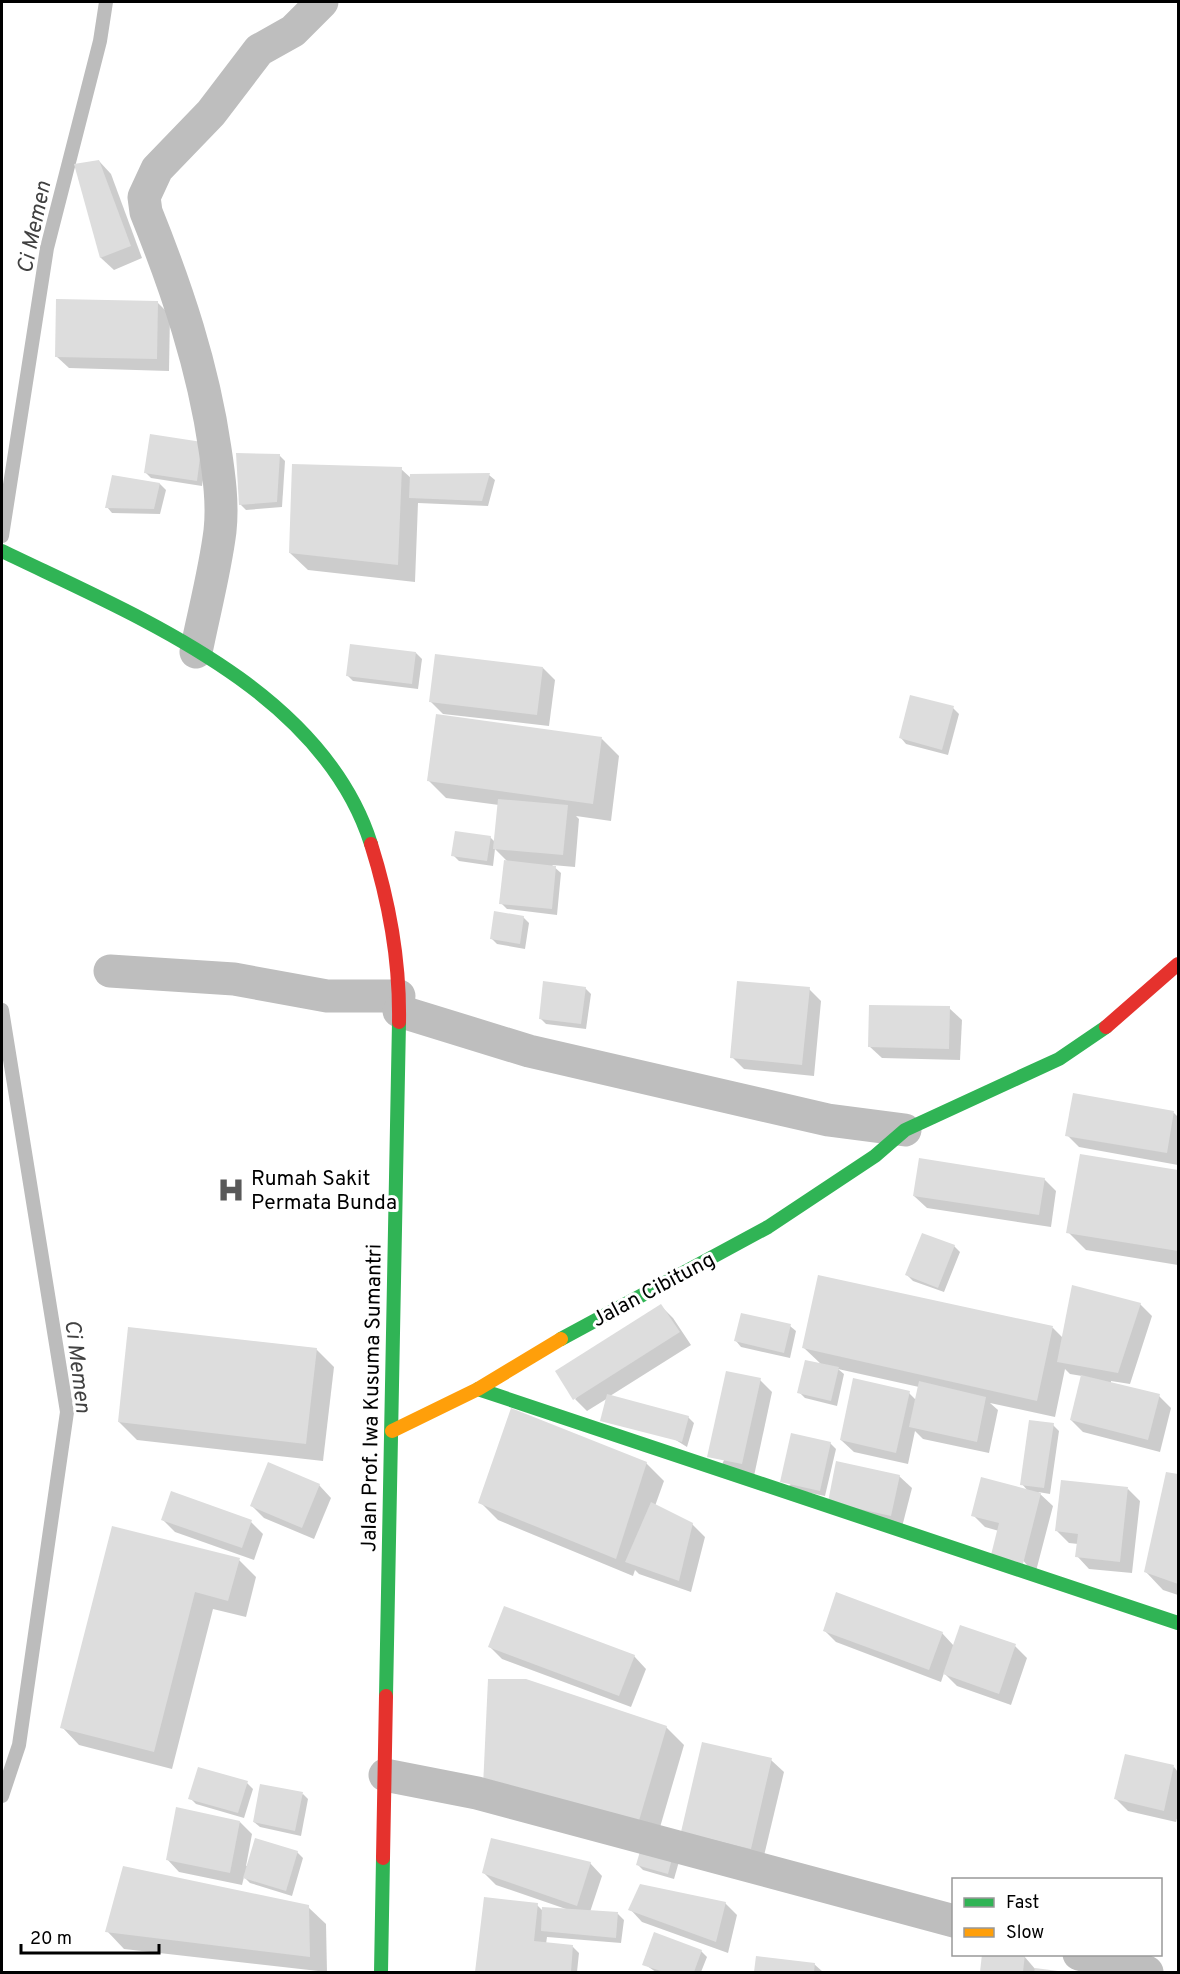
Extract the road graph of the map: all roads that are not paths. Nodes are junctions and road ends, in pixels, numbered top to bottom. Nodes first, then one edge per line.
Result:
1 (322, 2) edge
2 (2, 551) edge
3 (196, 652) junction
4 (1179, 964) edge
5 (110, 970) dead end
6 (399, 1004) junction
7 (905, 1131) junction
8 (478, 1389) junction
9 (392, 1431) junction
10 (1179, 1623) edge
11 (385, 1775) junction
12 (952, 1920) edge
13 (1087, 1956) edge
14 (381, 1972) edge
15 (1147, 1972) edge

1 - 3 street
2 - 3 street, Jalan Prof. Iwa Kusuma Sumantri
3 - 6 street, Jalan Prof. Iwa Kusuma Sumantri
4 - 7 street, Jalan Cibitung
5 - 6 street
6 - 7 street
6 - 9 street, Jalan Prof. Iwa Kusuma Sumantri
7 - 8 street, Jalan Cibitung
8 - 9 street, Jalan Cibitung
8 - 10 street
9 - 11 street, Jalan Prof. Iwa Kusuma Sumantri
11 - 12 street
11 - 14 street, Jalan Prof. Iwa Kusuma Sumantri
13 - 15 street

